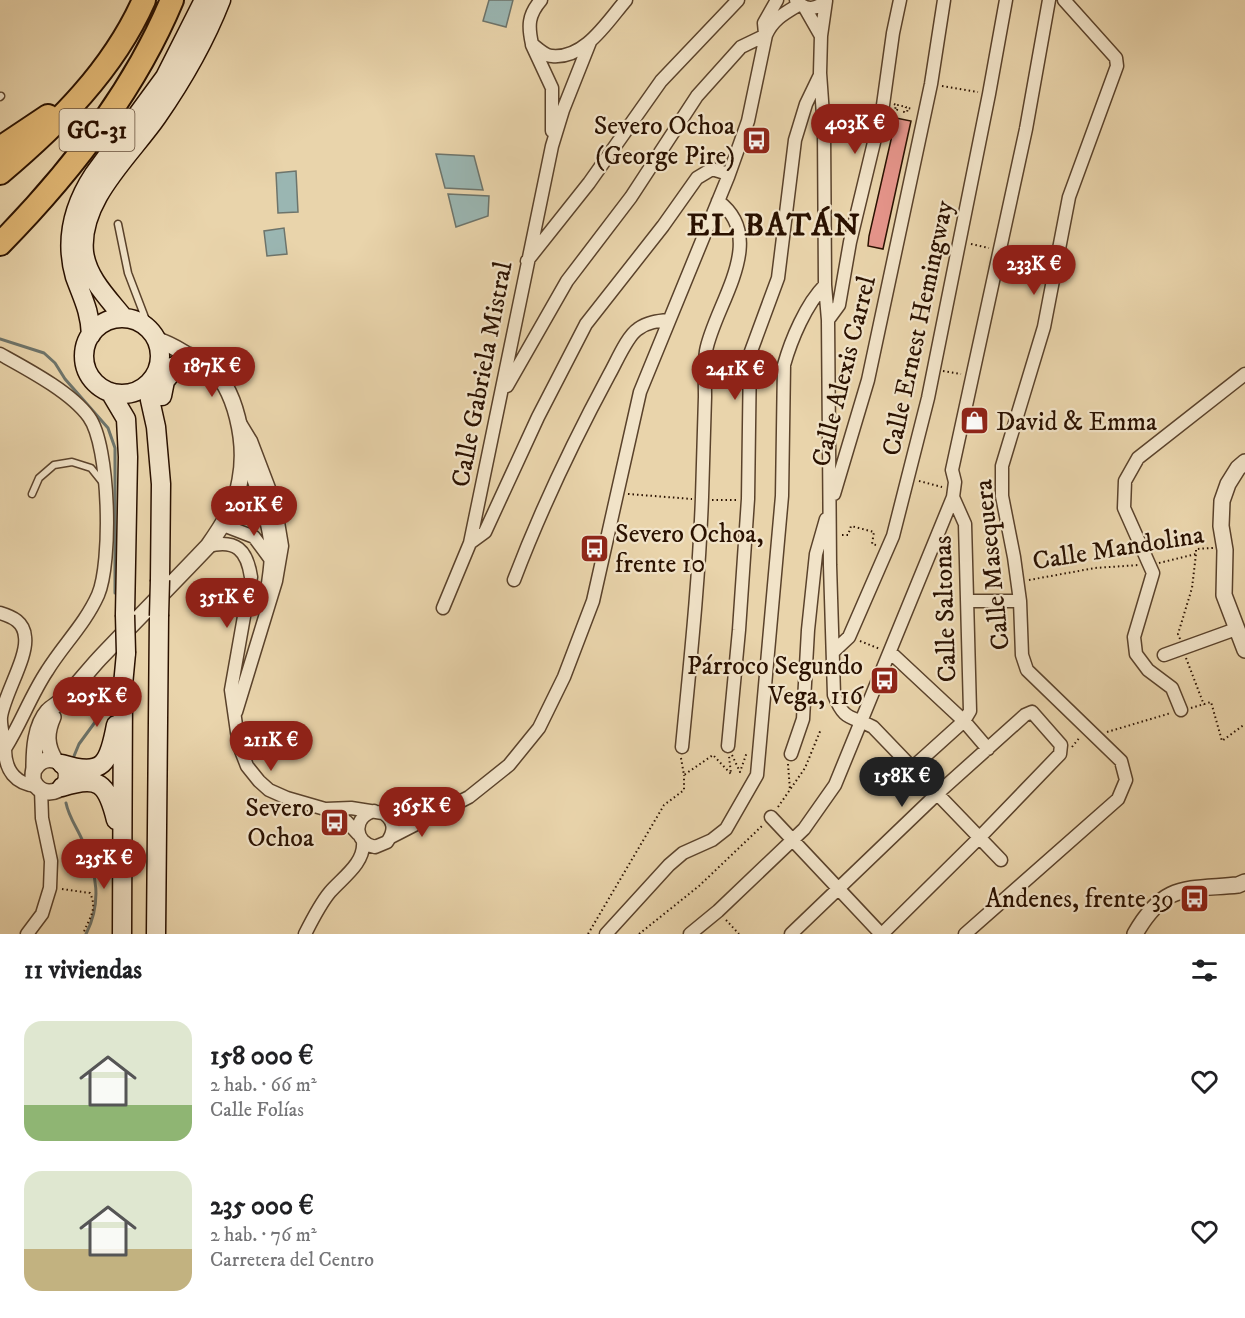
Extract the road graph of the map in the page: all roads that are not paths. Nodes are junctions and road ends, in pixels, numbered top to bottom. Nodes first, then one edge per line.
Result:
1 (144, 0) edge
2 (172, 0) edge
3 (204, 0) edge
4 (221, 0) edge
5 (541, 0) edge
6 (626, 0) edge
7 (738, 0) edge
8 (777, 0) edge
9 (826, 0) edge
10 (900, 0) edge
11 (944, 0) edge
12 (1006, 0) edge
13 (1049, 0) edge
14 (1064, 0) edge
15 (800, 4) edge
16 (766, 35) junction
17 (820, 36) junction
18 (590, 42) junction
19 (532, 44) junction
20 (820, 73) junction
21 (84, 93) junction
22 (552, 146) junction
23 (0, 148) edge
24 (0, 173) edge
25 (728, 177) junction
26 (718, 201) junction
27 (118, 224) dead end
28 (0, 244) edge
29 (526, 262) junction
30 (825, 285) junction
31 (131, 315) junction
32 (669, 320) junction
33 (828, 320) junction
34 (153, 334) junction
35 (91, 335) junction
36 (0, 354) edge
37 (179, 363) junction
38 (207, 364) junction
39 (1245, 374) edge
40 (155, 375) junction
41 (110, 392) junction
42 (502, 396) junction
43 (239, 421) junction
44 (242, 450) junction
45 (159, 452) junction
46 (1245, 462) edge
47 (106, 486) junction
48 (953, 493) junction
49 (32, 494) dead end
50 (831, 505) junction
51 (223, 525) junction
52 (470, 543) junction
53 (208, 546) junction
54 (271, 559) junction
55 (514, 580) dead end
56 (276, 581) junction
57 (968, 601) junction
58 (1020, 601) junction
59 (444, 608) dead end
60 (0, 613) edge
61 (262, 623) junction
62 (1236, 629) junction
63 (1245, 650) edge
64 (833, 652) junction
65 (890, 652) junction
66 (1164, 655) dead end
67 (123, 685) junction
68 (62, 700) junction
69 (1181, 710) dead end
70 (235, 716) junction
71 (860, 720) junction
72 (964, 721) junction
73 (728, 746) road end
74 (6, 747) junction
75 (682, 747) road end
76 (988, 749) junction
77 (791, 754) road end
78 (58, 762) junction
79 (913, 767) junction
80 (44, 783) junction
81 (938, 794) junction
82 (325, 809) junction
83 (377, 811) junction
84 (441, 813) junction
85 (771, 817) road end
86 (391, 837) junction
87 (980, 837) junction
88 (361, 838) junction
89 (793, 841) junction
90 (122, 846) junction
91 (1001, 860) dead end
92 (1245, 882) edge
93 (838, 889) junction
94 (27, 934) edge
95 (122, 934) edge
96 (156, 934) edge
97 (305, 934) edge
98 (606, 934) edge
99 (690, 934) edge
100 (791, 934) edge
101 (881, 934) edge
102 (965, 934) edge
103 (1135, 934) edge

1 - 21 highway, GC-31
2 - 28 highway, GC-31
3 - 35 main road
4 - 31 main road
5 - 19 street
6 - 18 street
7 - 29 street
8 - 16 street
9 - 15 street
9 - 17 street
10 - 33 street
11 - 50 street, Calle Alexis Carrel
12 - 64 street, Calle Ernest Hemingway
13 - 48 street
14 - 58 street, Calle Masequera
15 - 16 street
15 - 17 street
16 - 25 street
16 - 42 street
17 - 20 street
18 - 19 street
18 - 22 street, Calle Gabriela Mistral
19 - 22 street, Calle Gabriela Mistral
20 - 30 street
20 - 73 street
21 - 23 highway
21 - 24 highway, GC-31
22 - 29 street, Calle Gabriela Mistral
25 - 26 street
25 - 52 street
26 - 32 street
26 - 75 street
27 - 31 lane
29 - 42 street, Calle Gabriela Mistral
30 - 33 street
30 - 98 street
31 - 34 main road
31 - 35 main road
32 - 55 street
32 - 84 street
33 - 50 street
34 - 38 street
34 - 40 main road
35 - 41 main road
36 - 47 street
37 - 38 street
37 - 40 street
37 - 45 main road
38 - 43 street
39 - 69 street
40 - 41 main road
40 - 45 main road
41 - 67 main road, bridge
42 - 52 street, Calle Gabriela Mistral
43 - 44 street
43 - 56 street
44 - 51 street
44 - 54 street
45 - 96 main road, bridge
46 - 62 street
47 - 49 lane
47 - 74 street
48 - 57 street, Calle Saltonas
48 - 65 street
50 - 64 street
50 - 77 street
51 - 53 street
51 - 54 street
52 - 59 street, Calle Gabriela Mistral
53 - 68 street
53 - 70 street
54 - 56 street
54 - 61 street
56 - 61 street
57 - 58 street
57 - 72 street, Calle Saltonas
58 - 102 street, Calle Masequera
60 - 74 street
61 - 70 street
62 - 63 street
62 - 66 street
64 - 71 street
65 - 71 street
65 - 72 street
67 - 78 main road
67 - 90 main road
68 - 78 street
68 - 80 street
70 - 82 street
71 - 79 street
71 - 89 street
72 - 76 street
72 - 79 street
74 - 80 street
76 - 81 street
76 - 87 street
78 - 80 street
78 - 80 street
79 - 81 street
80 - 90 main road
80 - 94 street
81 - 87 street
81 - 93 street
82 - 83 street
82 - 88 street
83 - 84 street
83 - 86 street
83 - 88 street
84 - 86 street
85 - 89 street
86 - 88 street
87 - 91 street
87 - 101 street
88 - 97 street
89 - 93 street
89 - 99 street
90 - 95 main road
92 - 103 street
93 - 100 street
93 - 101 street

